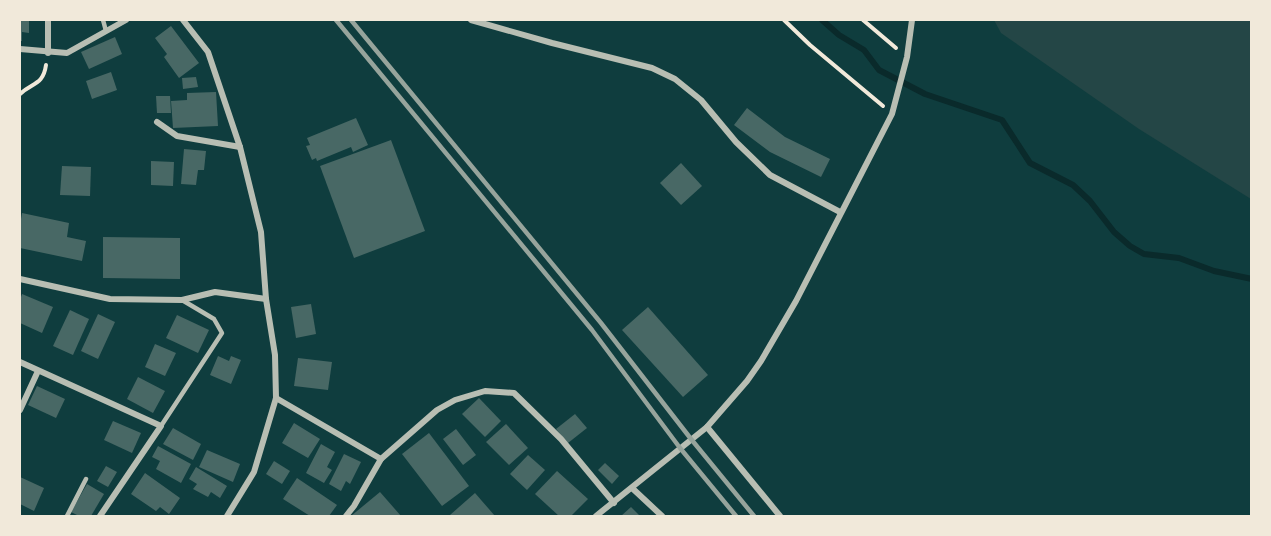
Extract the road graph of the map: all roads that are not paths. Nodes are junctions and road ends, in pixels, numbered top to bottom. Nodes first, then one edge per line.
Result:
1 (48, 20) edge
2 (103, 20) edge
3 (126, 20) edge
4 (183, 20) edge
5 (471, 20) edge
6 (912, 20) edge
7 (106, 31) junction
8 (20, 49) edge
9 (48, 53) junction
10 (157, 122) dead end
11 (240, 147) junction
12 (840, 212) junction
13 (20, 279) edge
14 (266, 298) junction
15 (182, 300) junction
16 (20, 362) edge
17 (38, 371) junction
18 (276, 398) junction
19 (20, 410) edge
20 (161, 426) junction
21 (707, 427) junction
22 (381, 459) junction
23 (86, 479) dead end
24 (632, 488) junction
25 (614, 503) junction
26 (67, 516) edge
27 (100, 516) edge
28 (227, 516) edge
29 (346, 516) edge
30 (596, 516) edge
31 (662, 516) edge
32 (780, 516) edge

1 - 9 street
2 - 7 lane
3 - 7 street
4 - 11 street
5 - 12 street
6 - 12 street
7 - 9 street
8 - 9 street
10 - 11 street
11 - 14 street
12 - 21 street
13 - 15 street
14 - 15 street
14 - 18 street
15 - 20 lane
16 - 17 street
17 - 19 street
17 - 20 street
18 - 22 street
18 - 28 street
20 - 27 street
21 - 24 street
21 - 32 street
22 - 25 street
22 - 29 street
23 - 26 lane
24 - 25 street
24 - 31 street
25 - 30 street

